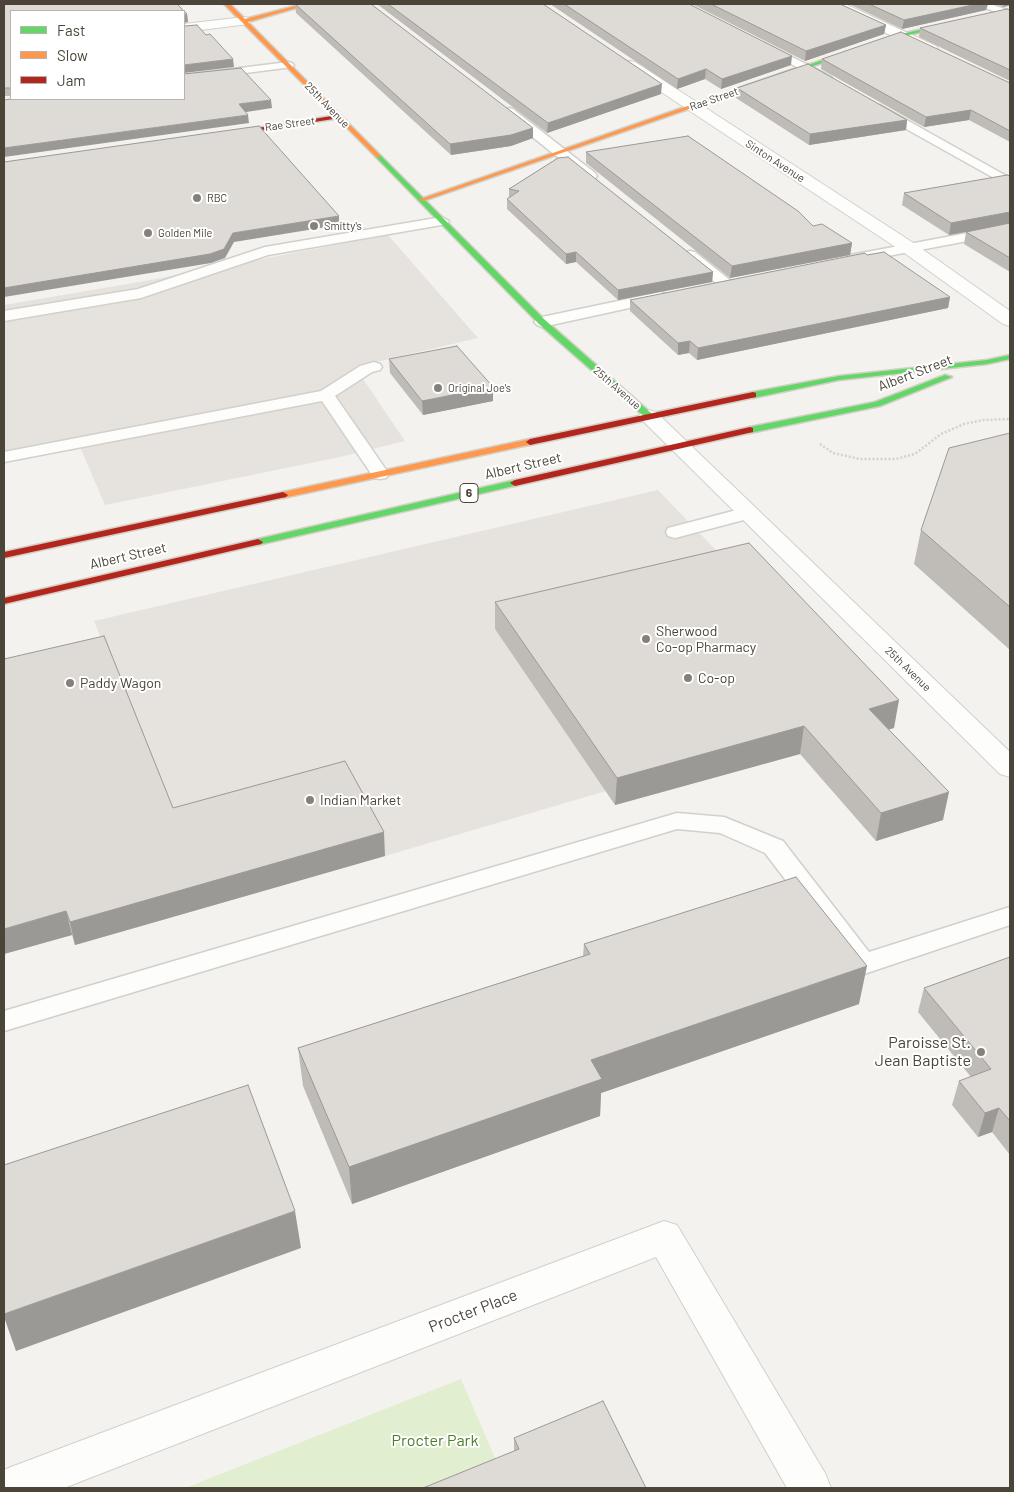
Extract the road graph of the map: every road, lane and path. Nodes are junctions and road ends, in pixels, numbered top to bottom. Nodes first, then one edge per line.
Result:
1 (228, 4) edge
2 (308, 4) edge
3 (835, 4) edge
4 (981, 4) edge
5 (1008, 13) edge
6 (244, 21) junction
7 (185, 28) edge
8 (902, 35) junction
9 (756, 42) edge
10 (944, 55) edge
11 (620, 58) edge
12 (288, 65) junction
13 (806, 67) junction
14 (185, 78) edge
15 (840, 86) edge
16 (866, 101) edge
17 (499, 105) edge
18 (692, 107) junction
19 (338, 117) junction
20 (208, 136) edge
21 (561, 152) junction
22 (599, 182) edge
23 (1010, 183) edge
24 (421, 200) junction
25 (442, 222) junction
26 (1010, 229) edge
27 (681, 248) edge
28 (909, 248) junction
29 (841, 261) edge
30 (707, 288) edge
31 (678, 294) edge
32 (4, 316) edge
33 (1010, 320) edge
34 (542, 322) junction
35 (1010, 357) edge
36 (987, 362) junction
37 (374, 367) dead end
38 (326, 394) junction
39 (649, 416) junction
40 (1010, 419) edge
41 (794, 421) junction
42 (679, 445) junction
43 (4, 457) edge
44 (380, 474) junction
45 (748, 513) junction
46 (675, 532) dead end
47 (4, 555) edge
48 (4, 600) edge
49 (1010, 768) edge
50 (1010, 916) edge
51 (4, 1021) edge
52 (11, 1488) edge
53 (810, 1488) edge

1 - 6 street, 25th Avenue
2 - 6 street
3 - 8 street
4 - 5 lane
5 - 8 street, Rae Street
6 - 7 street
6 - 12 street, 25th Avenue
8 - 10 street
8 - 13 street, Rae Street
9 - 13 lane
11 - 18 street, Sinton Avenue
12 - 14 lane
12 - 19 street, 25th Avenue
13 - 15 lane
13 - 18 street, Rae Street
16 - 23 lane
17 - 21 lane
18 - 21 street, Rae Street
18 - 28 street, Sinton Avenue
19 - 20 street, Rae Street
19 - 24 street, 25th Avenue
21 - 22 lane
21 - 24 street, Rae Street
24 - 25 street, 25th Avenue
25 - 32 lane
25 - 34 street, 25th Avenue
26 - 28 lane
27 - 30 lane
28 - 29 lane
28 - 33 street, Sinton Avenue
31 - 34 lane
34 - 39 street, 25th Avenue
35 - 36 street, Albert Street / 6
36 - 39 street, Albert Street / 6
36 - 41 street, Albert Street / 6
37 - 38 lane
38 - 43 lane
38 - 44 lane
39 - 42 street, 25th Avenue
39 - 44 street, Albert Street / 6
40 - 41 path
41 - 42 street, Albert Street / 6
42 - 45 street, 25th Avenue
42 - 48 street, Albert Street / 6
44 - 47 street, Albert Street / 6
45 - 46 lane
45 - 49 street, 25th Avenue
50 - 51 lane
52 - 53 street, Procter Place

